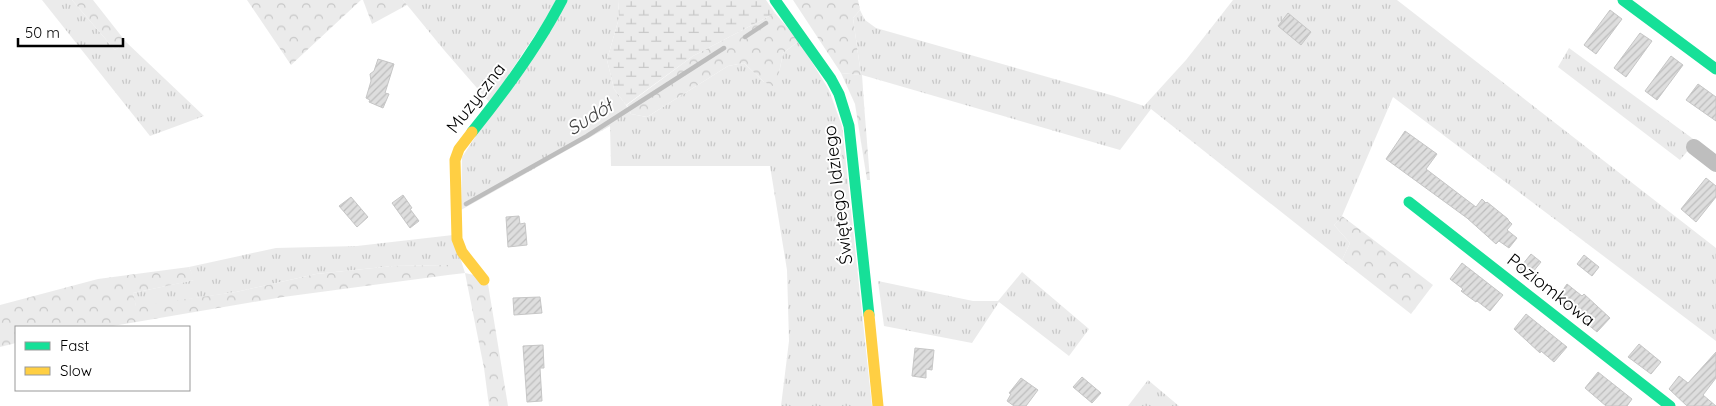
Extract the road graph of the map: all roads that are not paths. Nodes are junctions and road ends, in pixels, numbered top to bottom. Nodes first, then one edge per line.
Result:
1 (562, 0) edge
2 (775, 0) edge
3 (1623, 0) edge
4 (1716, 69) edge
5 (1694, 147) dead end
6 (1716, 164) edge
7 (1409, 202) dead end
8 (484, 280) dead end
9 (878, 406) edge
10 (1670, 406) edge

1 - 8 street, Muzyczna
2 - 9 street, Świętego Idziego
3 - 4 street
5 - 6 street
7 - 10 street, Poziomkowa

